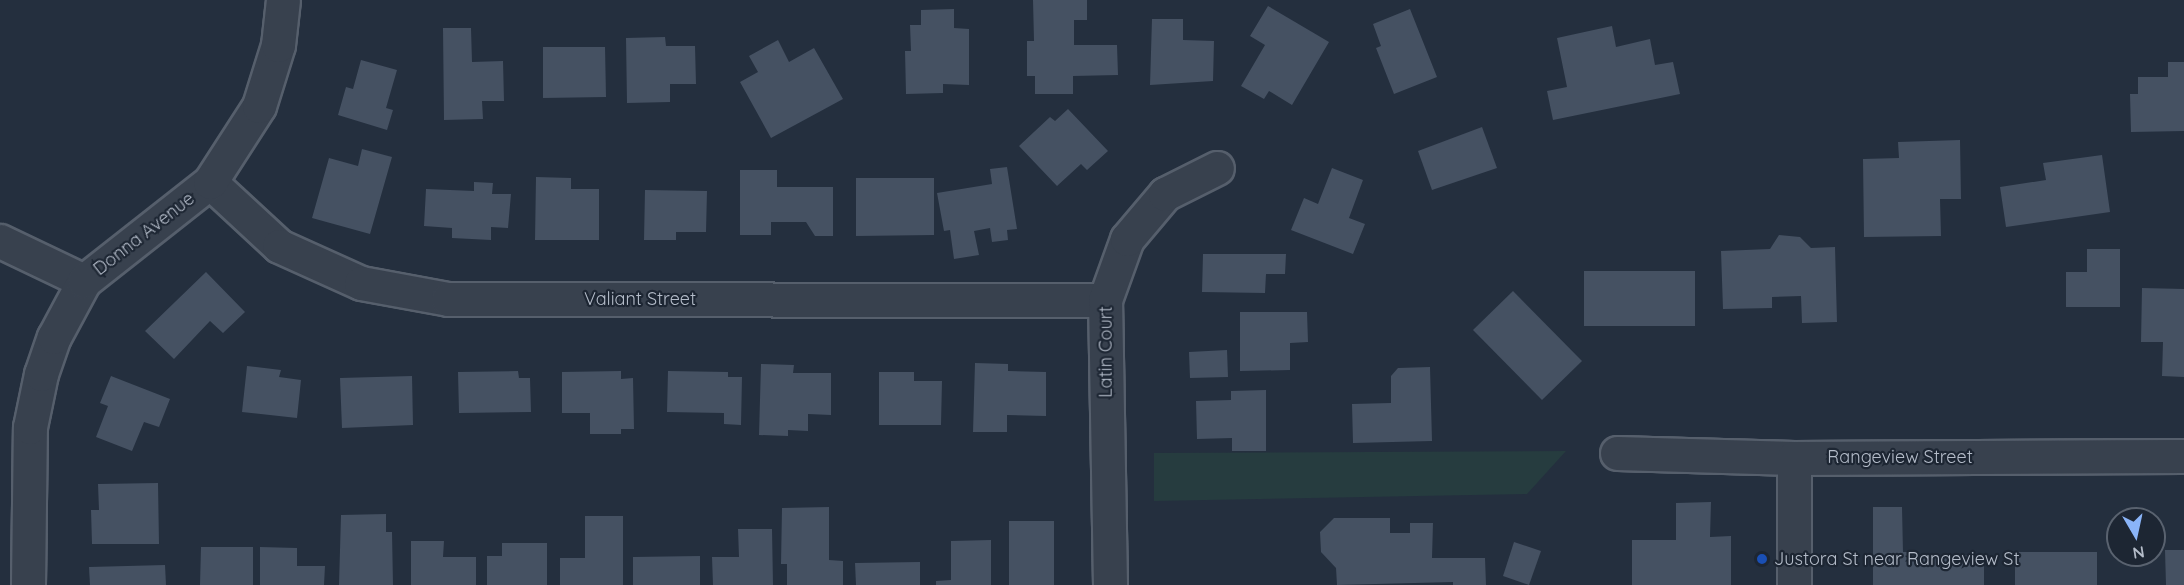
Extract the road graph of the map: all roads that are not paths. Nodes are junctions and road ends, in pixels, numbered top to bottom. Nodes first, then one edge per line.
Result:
1 (283, 0) edge
2 (1217, 168) dead end
3 (210, 182) junction
4 (0, 241) edge
5 (84, 280) junction
6 (1105, 300) junction
7 (1617, 453) dead end
8 (2184, 456) edge
9 (1794, 458) junction
10 (28, 585) edge
11 (1110, 585) edge
12 (1794, 585) edge

1 - 3 street, Donna Avenue
2 - 6 street, Latin Court
3 - 5 street, Donna Avenue
3 - 6 street, Valiant Street
4 - 5 street
5 - 10 street, Donna Avenue
6 - 11 street, Latin Court
7 - 9 street, Rangeview Street
8 - 9 street, Rangeview Street
9 - 12 street

